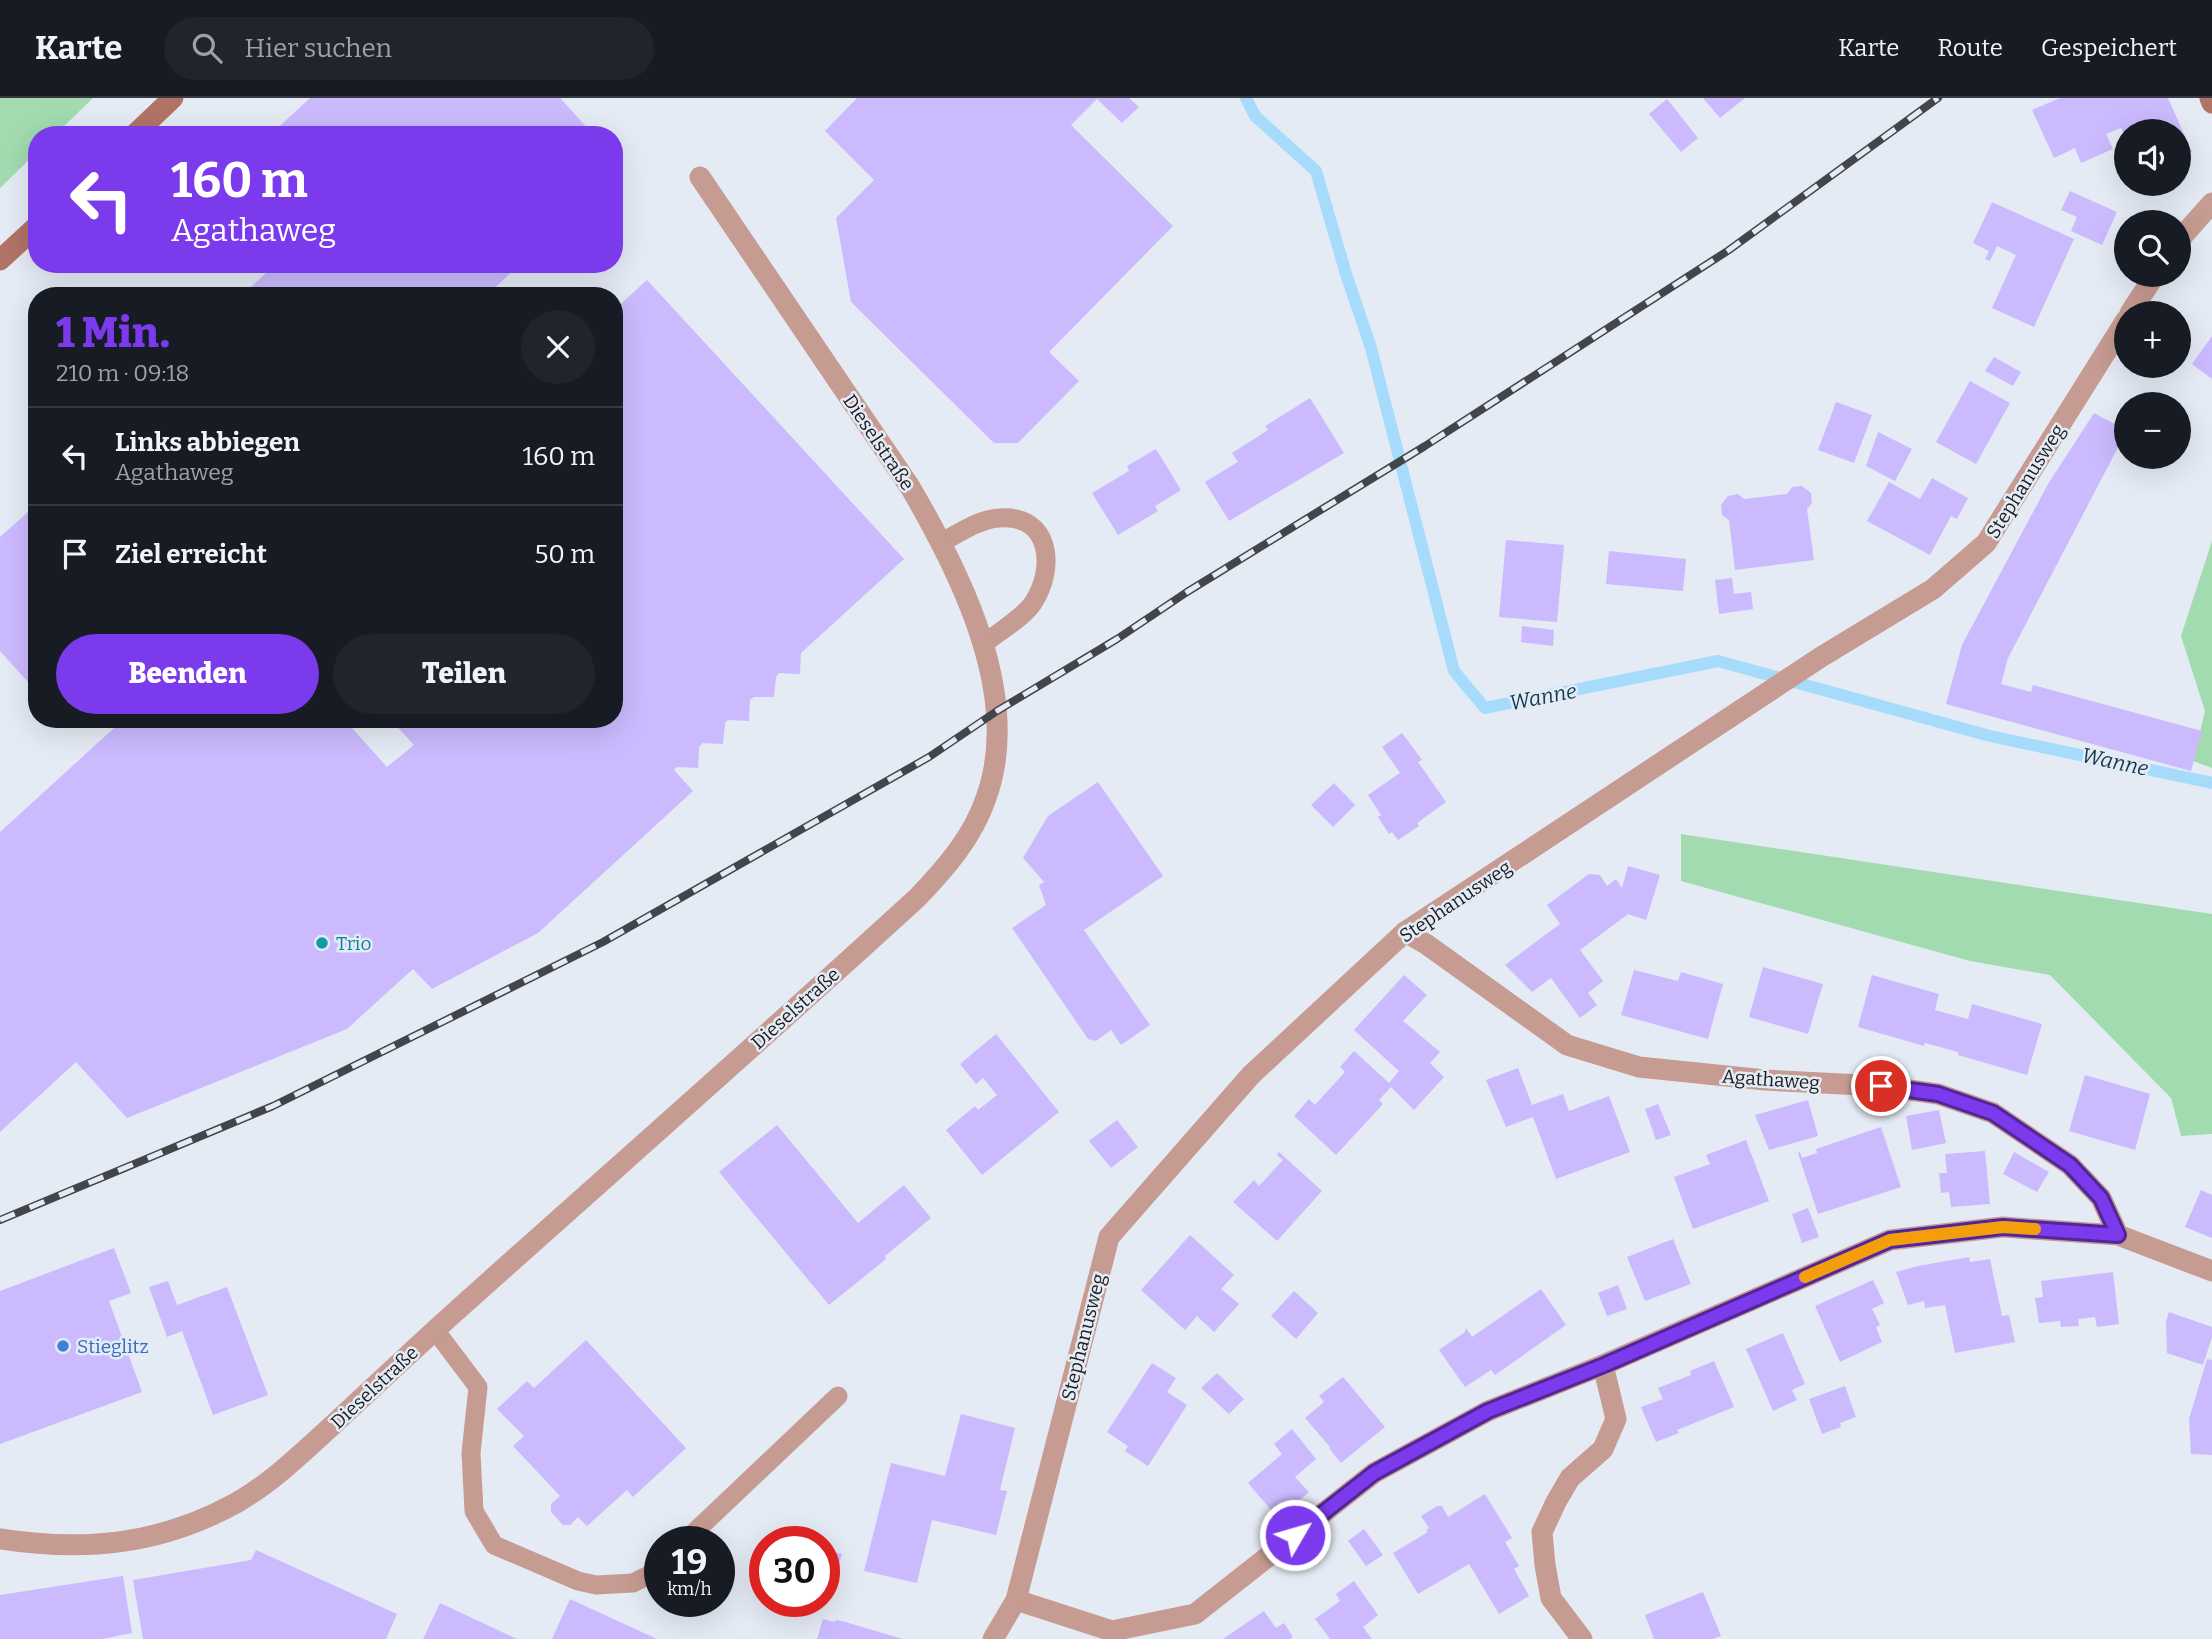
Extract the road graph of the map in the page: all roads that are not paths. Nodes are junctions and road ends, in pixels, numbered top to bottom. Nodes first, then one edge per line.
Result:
1 (173, 98) edge
2 (143, 126) edge
3 (700, 177) dead end
4 (2212, 203) edge
5 (2191, 227) edge
6 (28, 234) edge
7 (0, 260) edge
8 (2114, 339) edge
9 (940, 543) junction
10 (984, 644) junction
11 (1405, 933) junction
12 (2118, 1235) junction
13 (2212, 1271) edge
14 (435, 1330) junction
15 (1604, 1365) junction
16 (838, 1396) dead end
17 (701, 1526) edge
18 (0, 1539) edge
19 (644, 1578) edge
20 (1016, 1600) junction
21 (993, 1639) edge
22 (1582, 1639) edge

1 - 2 street
3 - 9 street, Dieselstraße
4 - 5 street
6 - 7 street
8 - 11 street, Stephanusweg
9 - 10 street, Dieselstraße
9 - 10 lane
10 - 14 street, Dieselstraße
11 - 12 street, Agathaweg
11 - 20 street, Stephanusweg
12 - 13 street
12 - 15 street
14 - 18 street, Dieselstraße
14 - 19 lane
15 - 20 street
15 - 22 street
16 - 17 lane
20 - 21 street, Stephanusweg

